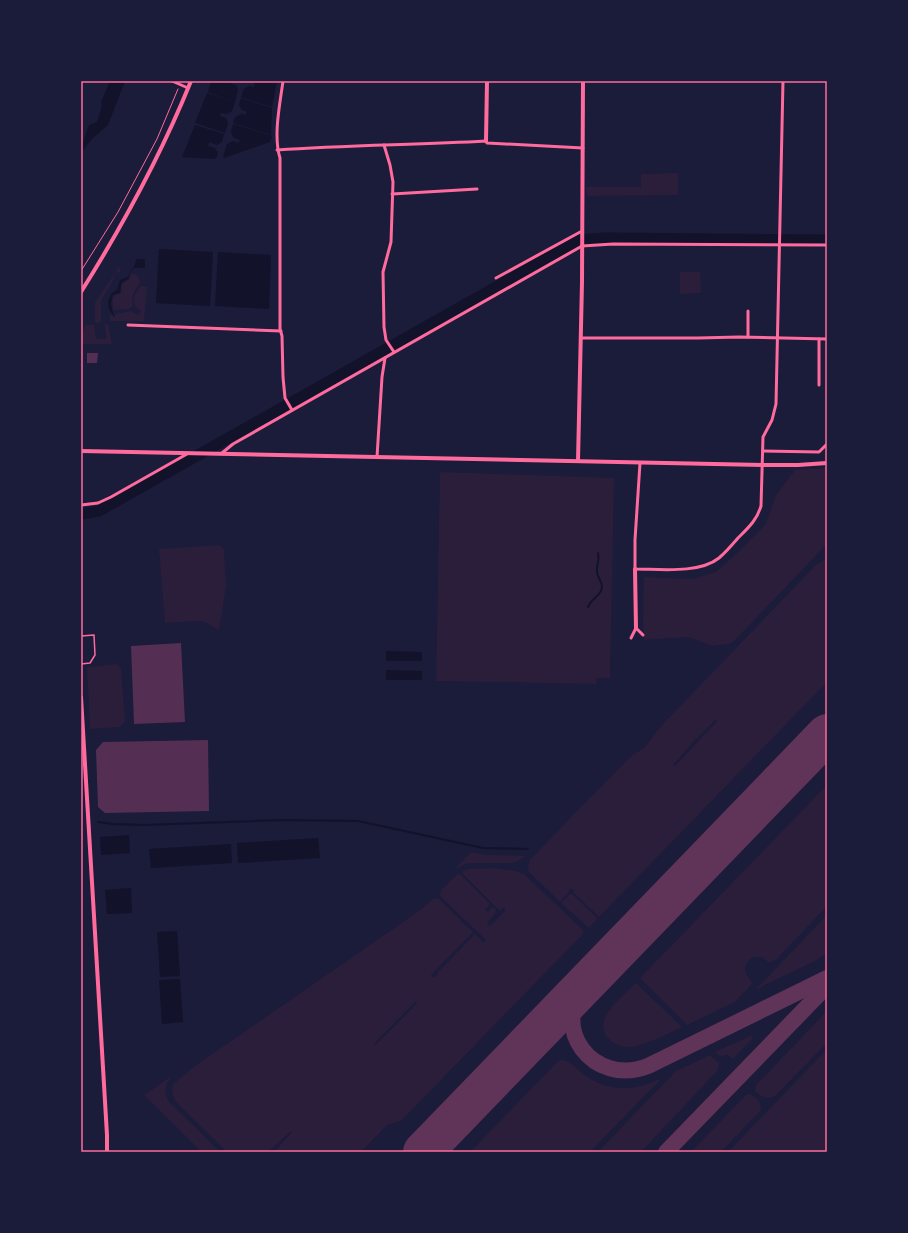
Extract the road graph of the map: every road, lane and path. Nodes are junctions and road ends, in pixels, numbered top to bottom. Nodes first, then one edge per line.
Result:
1 (172, 81) edge
2 (191, 81) edge
3 (283, 81) edge
4 (486, 81) edge
5 (583, 81) edge
6 (783, 81) edge
7 (188, 88) junction
8 (178, 90) dead end
9 (486, 141) junction
10 (384, 145) junction
11 (583, 148) junction
12 (277, 150) junction
13 (477, 189) dead end
14 (392, 194) junction
15 (582, 233) junction
16 (582, 244) junction
17 (780, 244) junction
18 (827, 245) edge
19 (81, 271) edge
20 (496, 278) dead end
21 (81, 292) edge
22 (748, 311) dead end
23 (128, 325) dead end
24 (281, 331) junction
25 (748, 337) junction
26 (581, 338) junction
27 (778, 338) junction
28 (819, 339) junction
29 (827, 339) edge
30 (394, 351) junction
31 (385, 358) junction
32 (819, 385) dead end
33 (292, 409) junction
34 (827, 444) edge
35 (81, 451) edge
36 (763, 451) junction
37 (189, 453) junction
38 (222, 453) junction
39 (377, 457) junction
40 (578, 461) junction
41 (640, 463) junction
42 (827, 463) edge
43 (763, 465) junction
44 (81, 505) edge
45 (635, 569) junction
46 (636, 628) junction
47 (643, 635) dead end
48 (81, 636) edge
49 (631, 638) dead end
50 (81, 664) edge
51 (81, 697) edge
52 (107, 1152) edge

1 - 7 street
2 - 7 street
3 - 12 street
4 - 9 street
5 - 11 street
6 - 17 street
7 - 21 street
8 - 19 path
9 - 10 street
9 - 11 street
10 - 12 street
10 - 14 street
11 - 15 street
12 - 24 street
13 - 14 street
14 - 30 street
15 - 16 street
15 - 20 street
16 - 17 street
16 - 26 street
16 - 30 street
17 - 18 street
17 - 27 street
22 - 25 street
23 - 24 street
24 - 33 street
25 - 26 street
25 - 27 street
26 - 40 street
27 - 28 street
27 - 36 street
28 - 29 street
28 - 32 street
30 - 31 street
31 - 33 street
31 - 39 street
33 - 38 street
34 - 36 street
35 - 37 street
36 - 43 street
37 - 38 street
37 - 44 street
38 - 39 street
39 - 40 street
40 - 41 street
41 - 43 street
41 - 45 street
42 - 43 street
43 - 45 street
45 - 46 street
46 - 47 street
46 - 49 street
48 - 50 lane
51 - 52 street

